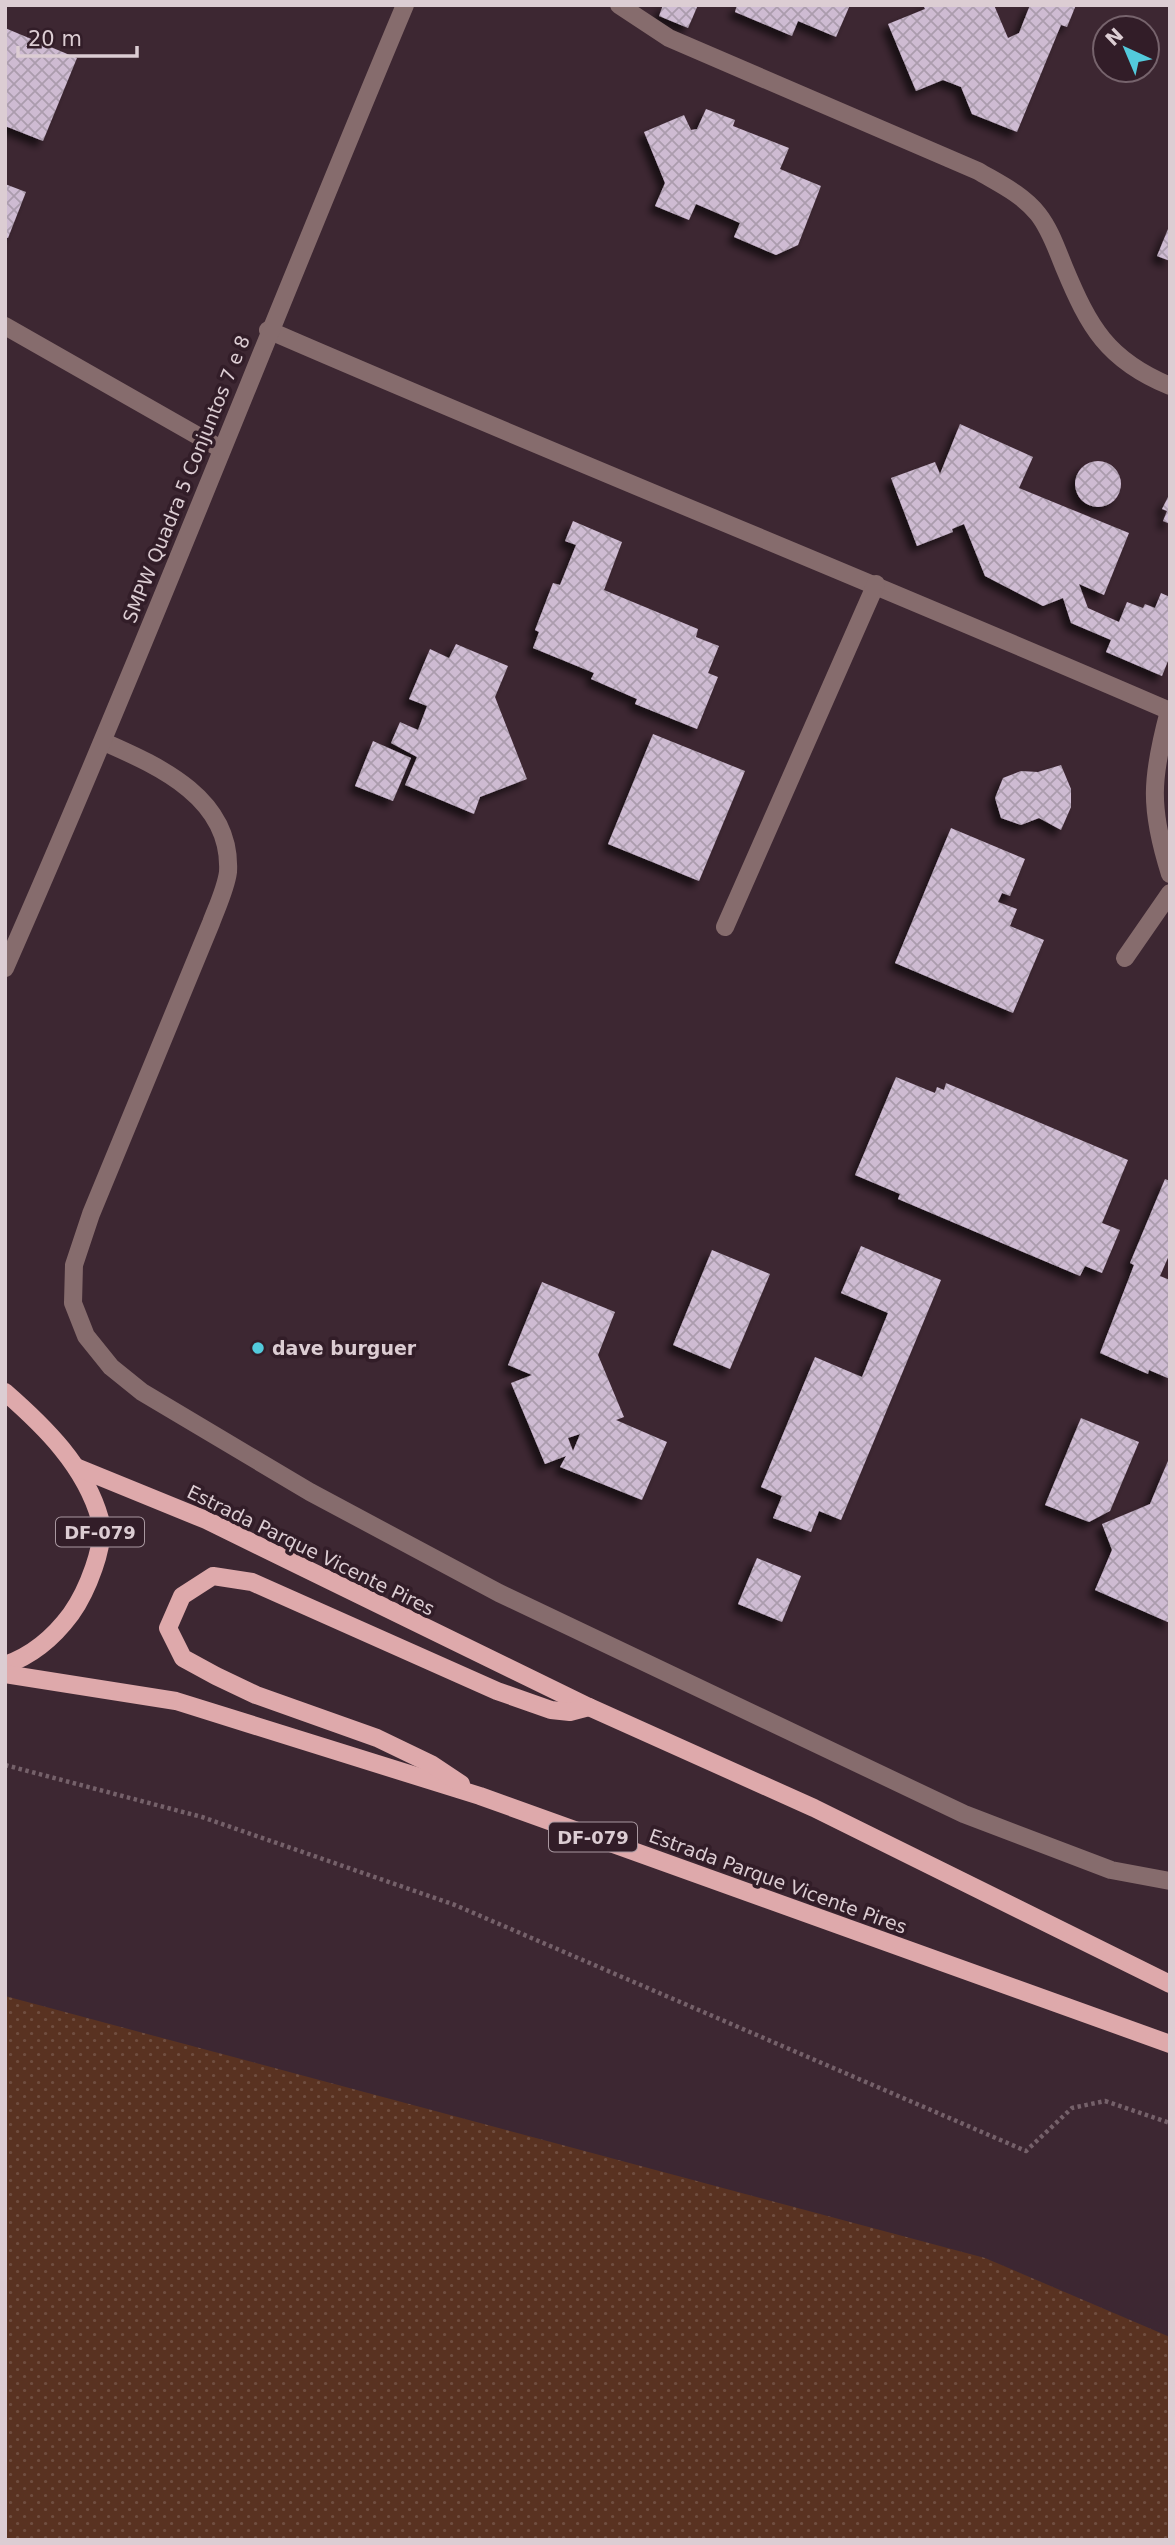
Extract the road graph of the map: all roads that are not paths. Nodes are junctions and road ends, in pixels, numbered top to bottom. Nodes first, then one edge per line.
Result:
1 (405, 5) edge
2 (620, 5) edge
3 (5, 326) edge
4 (268, 330) junction
5 (1170, 386) edge
6 (221, 449) junction
7 (876, 584) junction
8 (1169, 711) edge
9 (104, 742) junction
10 (1170, 874) edge
11 (1170, 893) edge
12 (725, 927) dead end
13 (1125, 958) dead end
14 (5, 968) edge
15 (5, 1392) edge
16 (76, 1467) junction
17 (5, 1665) edge
18 (5, 1674) edge
19 (589, 1707) junction
20 (480, 1796) junction
21 (1170, 1881) edge
22 (1170, 1984) edge
23 (1170, 2044) edge

1 - 4 street, SMPW Quadra 5 Conjuntos 7 e 8
2 - 5 street
3 - 6 street
4 - 6 street, SMPW Quadra 5 Conjuntos 7 e 8
4 - 7 street
6 - 9 street, SMPW Quadra 5 Conjuntos 7 e 8
7 - 8 street
7 - 12 street
8 - 10 street
9 - 14 street, SMPW Quadra 5 Conjuntos 7 e 8
9 - 21 street
11 - 13 street
15 - 16 main road, DF-079
16 - 17 main road, DF-079
16 - 19 main road, Estrada Parque Vicente Pires / DF-079
18 - 20 main road, Estrada Parque Vicente Pires / DF-079
19 - 20 main road
19 - 22 main road, Estrada Parque Vicente Pires / DF-079
20 - 23 main road, Estrada Parque Vicente Pires / DF-079

